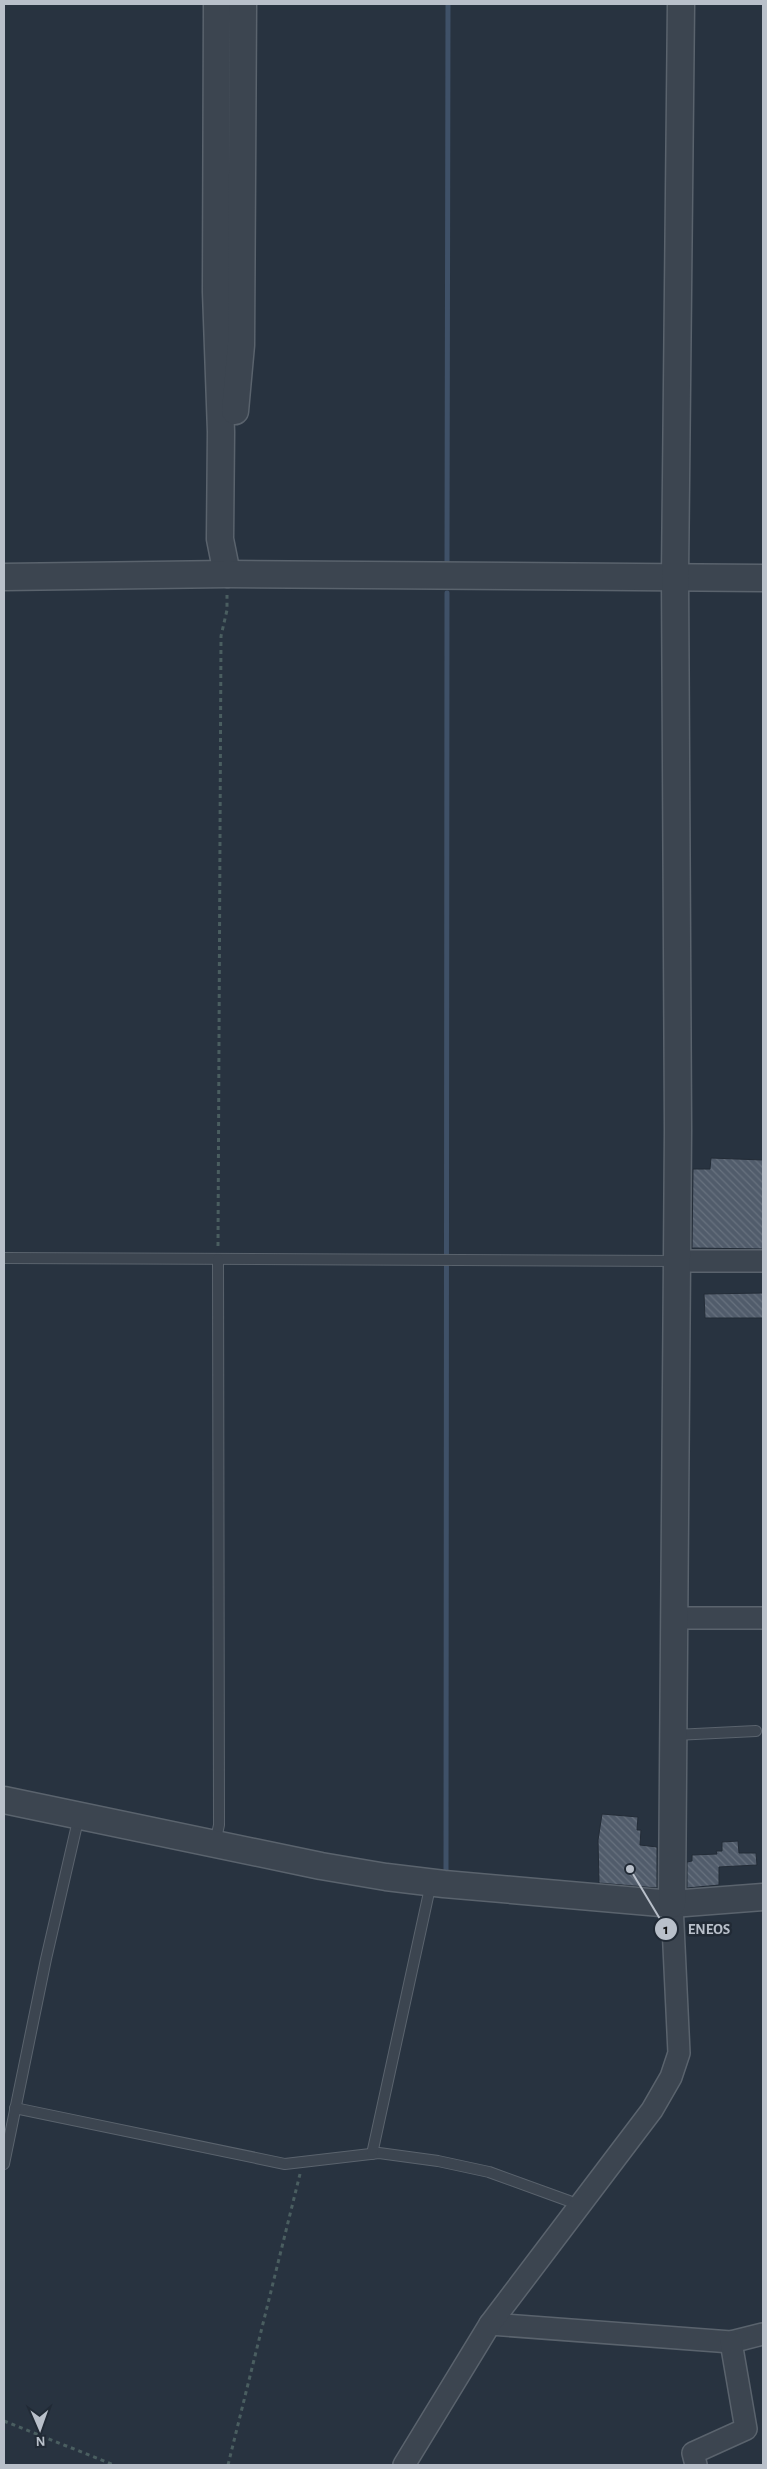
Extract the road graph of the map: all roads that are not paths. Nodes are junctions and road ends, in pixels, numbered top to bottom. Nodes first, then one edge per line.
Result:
1 (217, 4) edge
2 (243, 4) edge
3 (681, 4) edge
4 (227, 574) junction
5 (675, 576) junction
6 (4, 577) edge
7 (763, 578) edge
8 (4, 1258) edge
9 (218, 1259) junction
10 (677, 1260) junction
11 (763, 1261) edge
12 (675, 1618) junction
13 (763, 1618) edge
14 (756, 1731) dead end
15 (674, 1735) junction
16 (4, 1800) edge
17 (79, 1815) junction
18 (215, 1843) junction
19 (431, 1882) junction
20 (763, 1897) edge
21 (672, 1904) junction
22 (15, 2108) junction
23 (372, 2154) junction
24 (4, 2164) edge
25 (578, 2207) junction
26 (490, 2324) junction
27 (763, 2334) edge
28 (731, 2342) junction
29 (404, 2465) edge
30 (696, 2465) edge

1 - 4 street
2 - 4 street
3 - 5 street
4 - 5 street
4 - 6 street
5 - 7 street
5 - 10 street
8 - 9 lane
9 - 10 lane
9 - 18 lane
10 - 11 street
10 - 12 street
12 - 13 street
12 - 15 street
14 - 15 lane
15 - 21 street
16 - 17 street
17 - 18 street
17 - 22 lane
18 - 19 street
19 - 21 street
19 - 23 lane
20 - 21 street
21 - 25 street
22 - 23 lane
22 - 24 lane
23 - 25 lane
25 - 26 street
26 - 28 street
26 - 29 street
27 - 28 street
28 - 30 street

